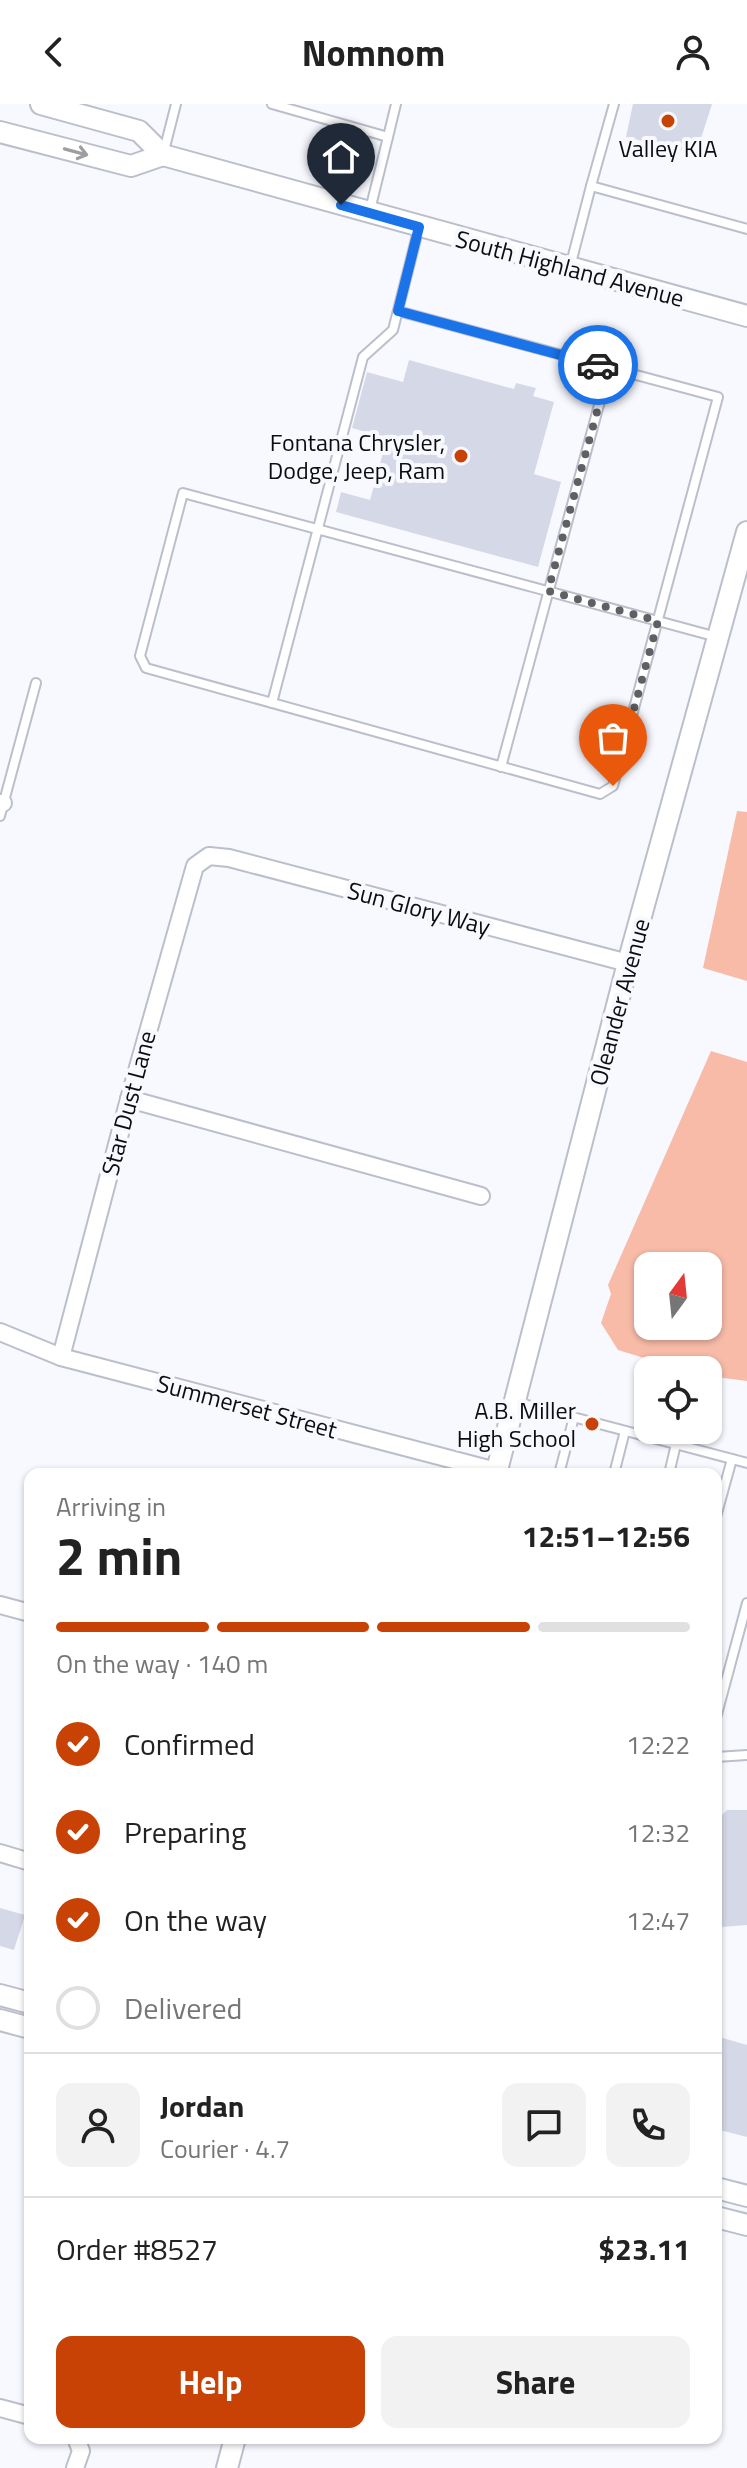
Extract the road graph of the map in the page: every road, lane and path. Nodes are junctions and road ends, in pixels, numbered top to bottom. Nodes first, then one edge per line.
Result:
1 (41, 104) edge
2 (176, 104) edge
3 (272, 104) edge
4 (396, 104) edge
5 (614, 104) edge
6 (0, 132) edge
7 (388, 137) junction
8 (163, 155) junction
9 (591, 186) junction
10 (369, 213) junction
11 (419, 227) junction
12 (747, 229) edge
13 (569, 268) junction
14 (398, 311) junction
15 (747, 316) edge
16 (609, 368) junction
17 (316, 528) junction
18 (747, 532) edge
19 (548, 591) junction
20 (658, 621) junction
21 (718, 637) junction
22 (36, 683) dead end
23 (272, 703) junction
24 (501, 767) junction
25 (1, 807) edge
26 (209, 856) joint
27 (628, 963) junction
28 (129, 1099) junction
29 (481, 1196) dead end
30 (0, 1332) edge
31 (61, 1357) junction
32 (515, 1401) junction
33 (574, 1417) junction
34 (625, 1431) junction
35 (634, 1433) edge
36 (676, 1444) joint
37 (732, 1459) junction
38 (747, 1463) edge
39 (477, 1468) edge
40 (497, 1468) edge
41 (561, 1468) edge
42 (616, 1468) edge
43 (670, 1468) edge
44 (722, 1495) edge
45 (747, 1603) edge
46 (0, 1605) edge
47 (24, 1611) edge
48 (722, 1696) edge
49 (747, 1755) edge
50 (722, 1757) edge
51 (0, 1853) edge
52 (24, 1860) edge
53 (0, 1995) edge
54 (24, 2001) edge
55 (0, 2020) edge
56 (24, 2026) edge
57 (722, 2190) edge
58 (747, 2196) edge
59 (722, 2219) edge
60 (747, 2225) edge
61 (0, 2408) edge
62 (24, 2414) edge
63 (78, 2444) edge
64 (233, 2444) edge
65 (75, 2468) edge
66 (227, 2468) edge

1 - 8 street, South Highland Avenue
2 - 8 lane
3 - 7 lane
4 - 7 lane
5 - 9 lane
6 -> 8 street, South Highland Avenue
7 - 10 lane
8 - 10 street, South Highland Avenue
9 - 12 lane
9 - 13 lane
10 - 11 street, South Highland Avenue
11 - 13 street, South Highland Avenue
11 - 14 lane
13 - 15 street, South Highland Avenue
14 - 16 lane
14 - 17 lane
16 - 19 lane
16 - 20 lane
17 - 19 lane
17 - 23 lane
17 - 23 lane
18 - 21 street, Oleander Avenue
19 - 20 lane
19 - 24 lane
20 - 21 lane
20 - 24 lane
21 - 27 street, Oleander Avenue
22 - 25 lane
23 - 24 lane
26 - 27 street, Sun Glory Way
26 - 28 street, Star Dust Lane
27 - 32 street, Oleander Avenue
28 - 29 street
28 - 31 street, Star Dust Lane
30 - 31 street, Summerset Street
31 - 39 street, Summerset Street
32 - 33 lane
32 - 40 street, Oleander Avenue
33 - 34 lane
33 - 41 lane
34 - 35 lane
34 - 42 lane
36 - 37 lane
36 - 43 lane
37 - 38 lane
37 - 44 lane
45 - 48 lane
46 - 47 street
49 - 50 lane
51 - 52 street
53 - 54 street
55 - 56 street
57 - 58 street
59 - 60 street
61 - 62 street
63 - 65 street
64 - 66 street

